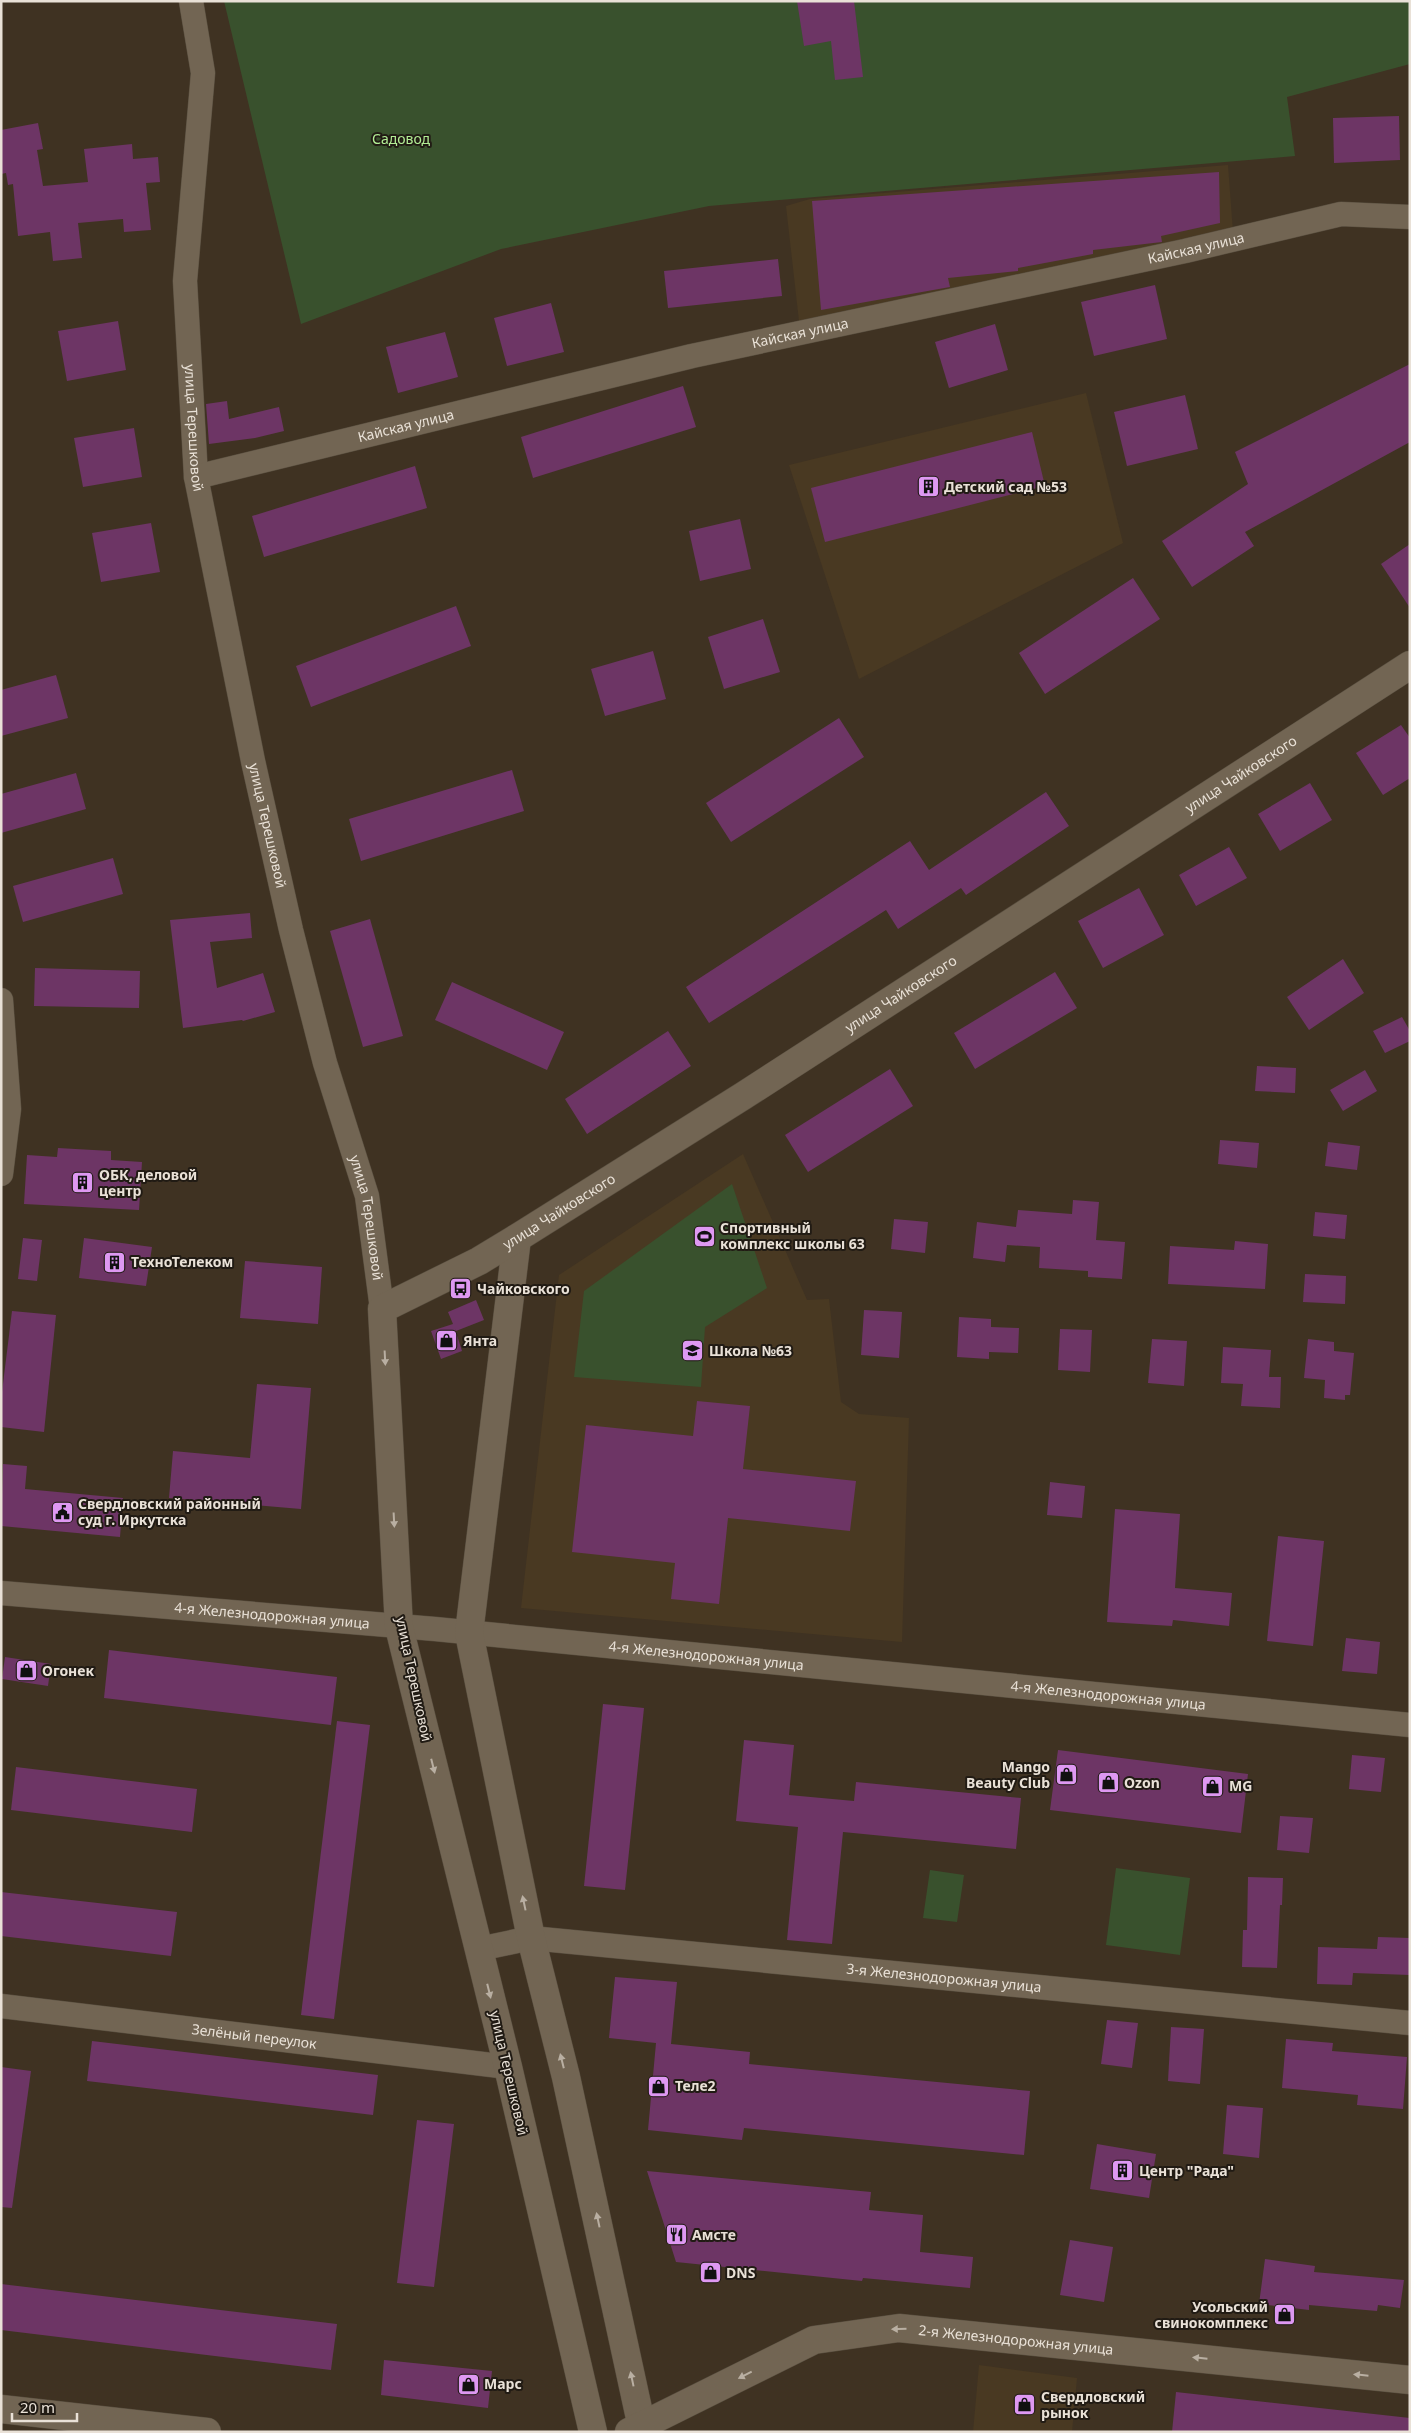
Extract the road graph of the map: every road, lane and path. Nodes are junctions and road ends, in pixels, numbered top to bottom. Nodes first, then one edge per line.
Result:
1 (191, 1) edge
2 (1410, 217) edge
3 (196, 477) junction
4 (1410, 665) edge
5 (1, 1000) edge
6 (1, 1174) edge
7 (517, 1238) junction
8 (382, 1309) junction
9 (1, 1593) edge
10 (399, 1627) junction
11 (469, 1633) junction
12 (1410, 1725) edge
13 (531, 1938) junction
14 (479, 1949) junction
15 (1, 2006) edge
16 (1410, 2023) edge
17 (508, 2067) junction
18 (1410, 2380) edge
19 (1, 2409) edge
20 (638, 2430) edge
21 (208, 2432) edge
22 (594, 2432) edge

1 - 3 street, улица Терешковой
2 - 3 street, Кайская улица
3 - 8 street, улица Терешковой
4 - 7 street, улица Чайковского
5 - 6 street
7 - 8 street, улица Чайковского
7 - 11 street
8 -> 10 street, улица Терешковой
9 - 10 street, 4-я Железнодорожная улица
10 - 11 street, 4-я Железнодорожная улица
10 -> 14 street, улица Терешковой
11 - 12 street, 4-я Железнодорожная улица
13 -> 11 street
13 - 14 street, 3-я Железнодорожная улица
13 - 16 street, 3-я Железнодорожная улица
20 -> 13 street
14 -> 17 street, улица Терешковой
15 - 17 street, Зелёный переулок
17 - 22 street, улица Терешковой
18 -> 20 street, 2-я Железнодорожная улица
19 - 21 street

